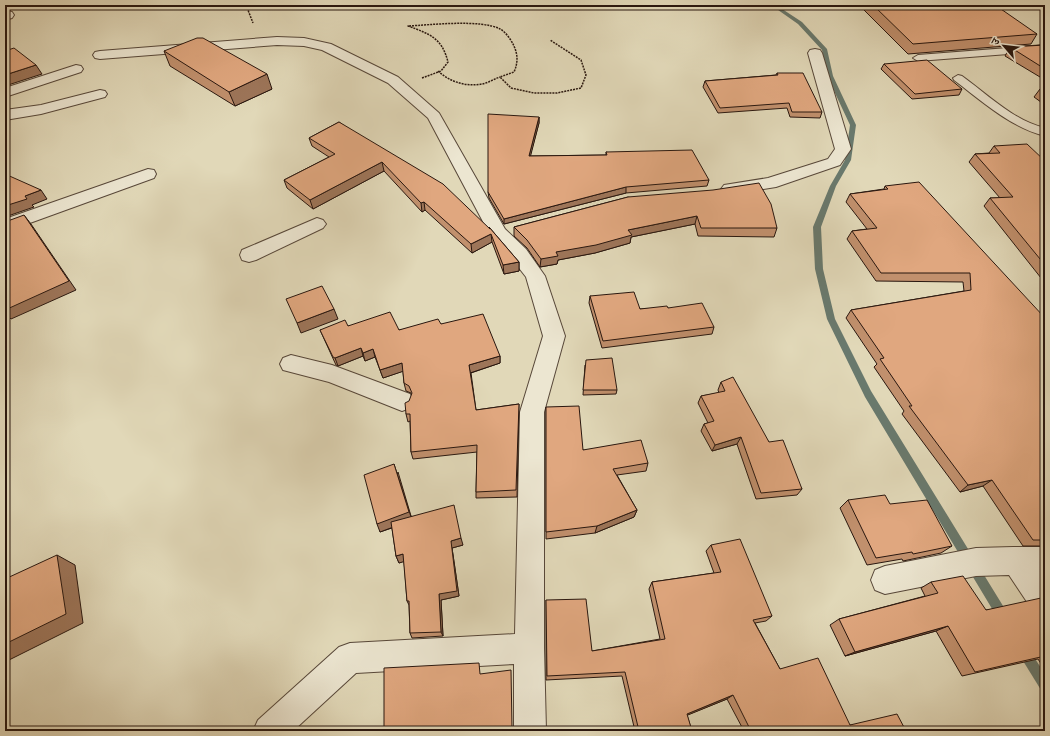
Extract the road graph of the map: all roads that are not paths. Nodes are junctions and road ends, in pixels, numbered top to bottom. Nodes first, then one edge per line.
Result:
1 (1045, 48) edge
2 (815, 53) dead end
3 (100, 55) dead end
4 (918, 58) edge
5 (76, 69) dead end
6 (958, 78) dead end
7 (5, 93) edge
8 (100, 94) dead end
9 (5, 115) edge
10 (1045, 132) edge
11 (148, 174) dead end
12 (717, 191) edge
13 (317, 224) dead end
14 (5, 226) edge
15 (249, 255) dead end
16 (291, 364) dead end
17 (402, 401) dead end
18 (1015, 560) junction
19 (1045, 560) edge
20 (885, 580) dead end
21 (1045, 604) edge
22 (529, 648) junction
23 (268, 731) edge
24 (530, 731) edge

1 - 4 lane
2 - 12 street
3 - 22 street
5 - 7 street
6 - 10 lane
8 - 9 street
11 - 14 street
13 - 15 street
16 - 17 street
18 - 19 street
18 - 20 street
18 - 21 street
22 - 23 street
22 - 24 street

